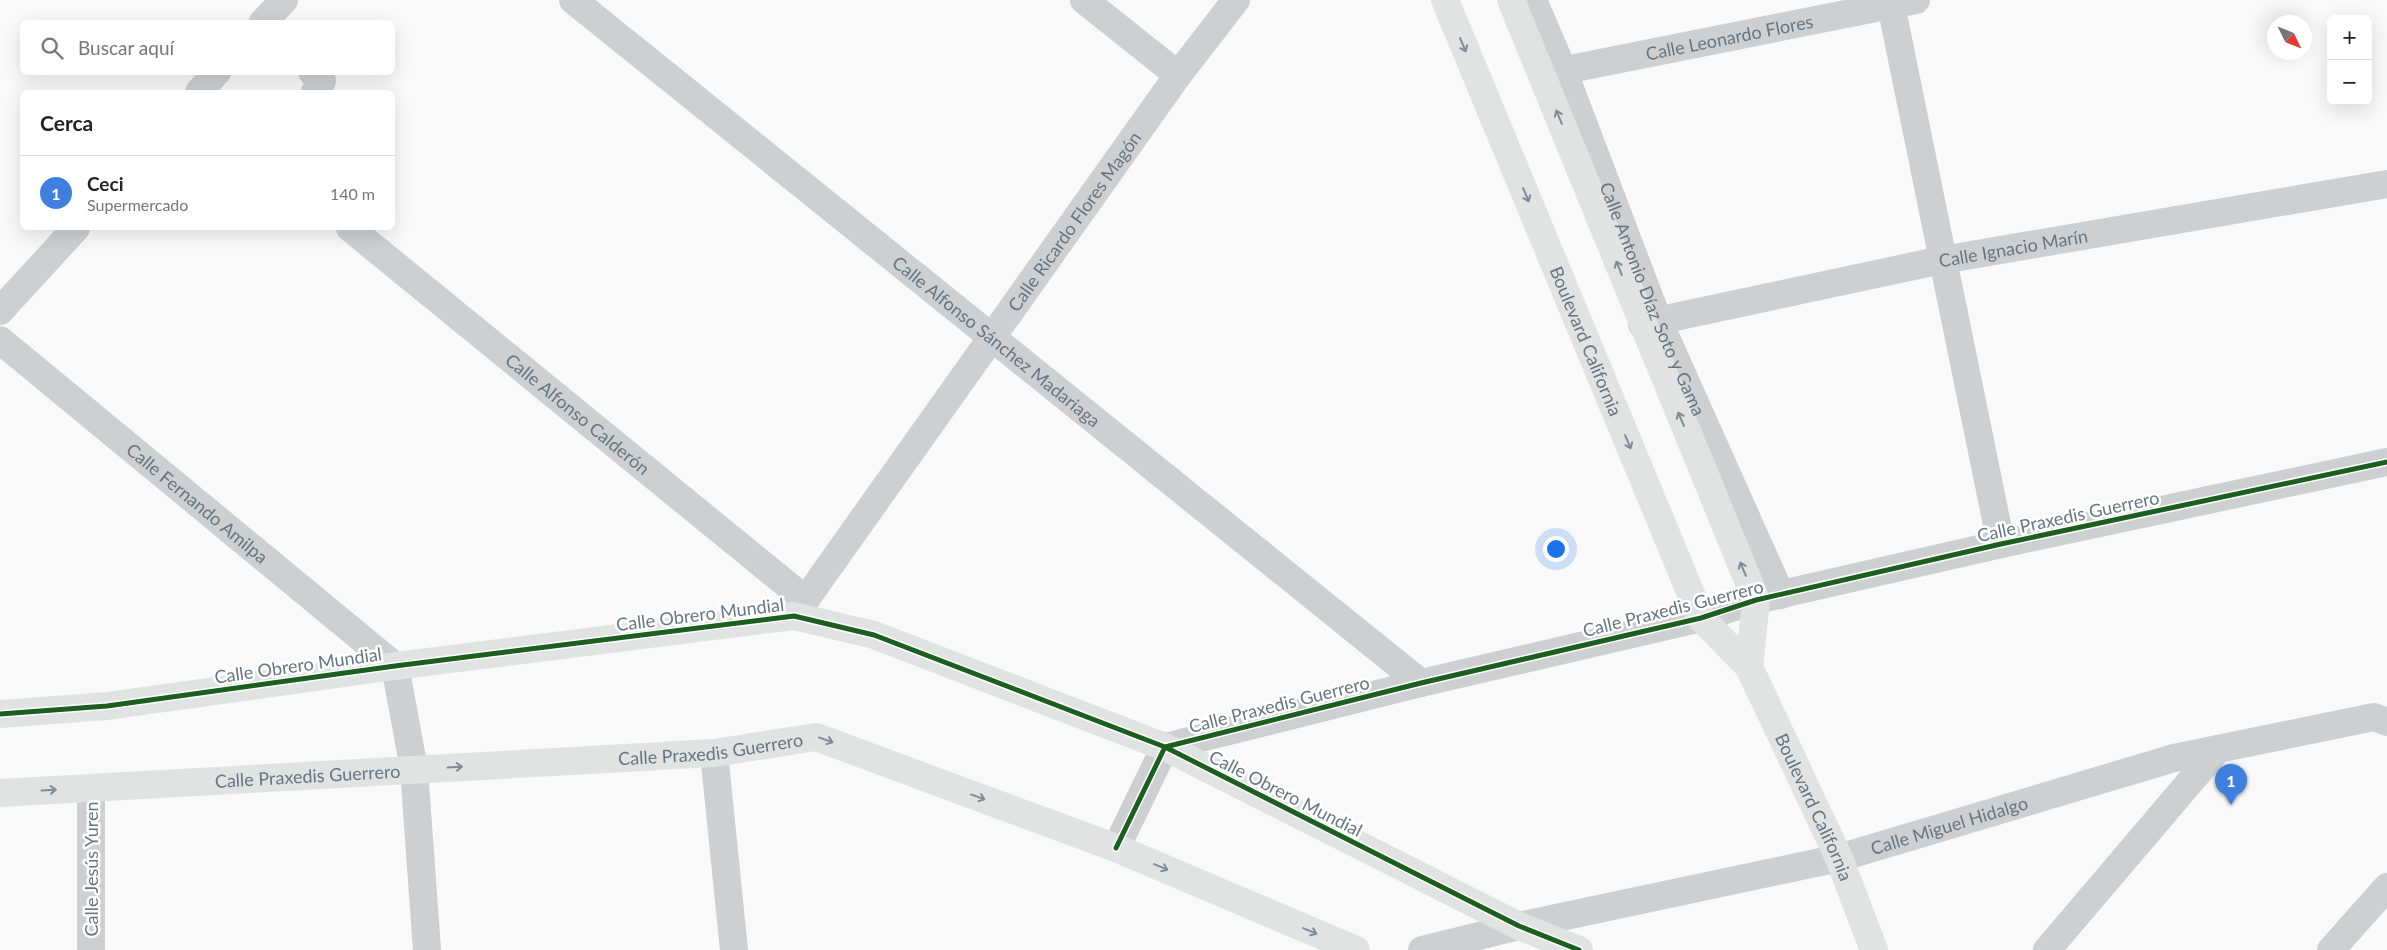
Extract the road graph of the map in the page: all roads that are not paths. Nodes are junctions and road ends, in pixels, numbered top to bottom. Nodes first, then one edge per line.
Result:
1 (284, 0) edge
2 (573, 0) edge
3 (1084, 0) edge
4 (1236, 0) edge
5 (1445, 0) edge
6 (1511, 0) edge
7 (1533, 0) edge
8 (1899, 2) edge
9 (265, 20) edge
10 (1552, 72) junction
11 (214, 75) edge
12 (315, 75) edge
13 (1178, 75) junction
14 (201, 90) edge
15 (316, 90) edge
16 (2387, 184) edge
17 (74, 230) edge
18 (352, 230) edge
19 (1942, 260) junction
20 (0, 311) edge
21 (1650, 322) junction
22 (992, 338) junction
23 (0, 340) edge
24 (2387, 462) edge
25 (2001, 544) junction
26 (1768, 598) junction
27 (800, 608) junction
28 (1701, 618) junction
29 (395, 666) junction
30 (1749, 667) junction
31 (1420, 682) junction
32 (0, 714) edge
33 (2387, 722) edge
34 (1165, 747) junction
35 (2218, 749) junction
36 (714, 753) junction
37 (414, 769) junction
38 (91, 788) junction
39 (0, 793) edge
40 (1116, 848) junction
41 (1840, 858) junction
42 (2387, 887) edge
43 (1519, 926) junction
44 (91, 950) edge
45 (427, 950) edge
46 (734, 950) edge
47 (1356, 950) edge
48 (1422, 950) edge
49 (1578, 950) edge
50 (1874, 950) edge
51 (2047, 950) edge
52 (2331, 950) edge

1 - 9 street
2 - 22 street, Calle Alfonso Sánchez Madariaga
3 - 13 street
4 - 13 street, Calle Ricardo Flores Magón
5 -> 28 street, Boulevard California
6 - 10 street
7 - 10 street
8 - 10 street, Calle Leonardo Flores
8 - 19 street
10 - 21 street
11 - 14 street
12 - 15 street
13 - 22 street, Calle Ricardo Flores Magón
16 - 19 street, Calle Ignacio Marín
17 - 20 street
18 - 27 street, Calle Alfonso Calderón
19 - 21 street, Calle Ignacio Marín
19 - 25 street
21 - 26 street
22 - 27 street, Calle Ricardo Flores Magón
22 - 31 street, Calle Alfonso Sánchez Madariaga
23 - 29 street, Calle Fernando Amilpa
24 - 25 street, Calle Praxedis Guerrero
25 - 26 street, Calle Praxedis Guerrero
26 - 28 street, Calle Praxedis Guerrero
26 - 30 street
27 - 29 street, Calle Obrero Mundial
27 - 34 street, Calle Obrero Mundial
28 - 30 street, Boulevard California
28 - 31 street, Calle Praxedis Guerrero
29 - 32 street, Calle Obrero Mundial
29 - 37 street
30 - 41 street, Boulevard California
31 - 34 street, Calle Praxedis Guerrero
33 - 35 street, Calle Miguel Hidalgo
34 - 40 street
34 - 43 street, Calle Obrero Mundial
35 - 41 street, Calle Miguel Hidalgo
35 - 51 street
37 -> 36 street, Calle Praxedis Guerrero
36 -> 40 street, Calle Praxedis Guerrero
36 - 46 street
37 - 38 street, Calle Praxedis Guerrero
37 - 45 street
39 -> 38 street, Calle Praxedis Guerrero
38 - 44 street, Calle Jesús Yuren
40 -> 47 street
41 - 43 street, Calle Miguel Hidalgo
41 - 50 street, Boulevard California
42 - 52 street
43 - 48 street, Calle Miguel Hidalgo
43 - 49 street, Calle Obrero Mundial

